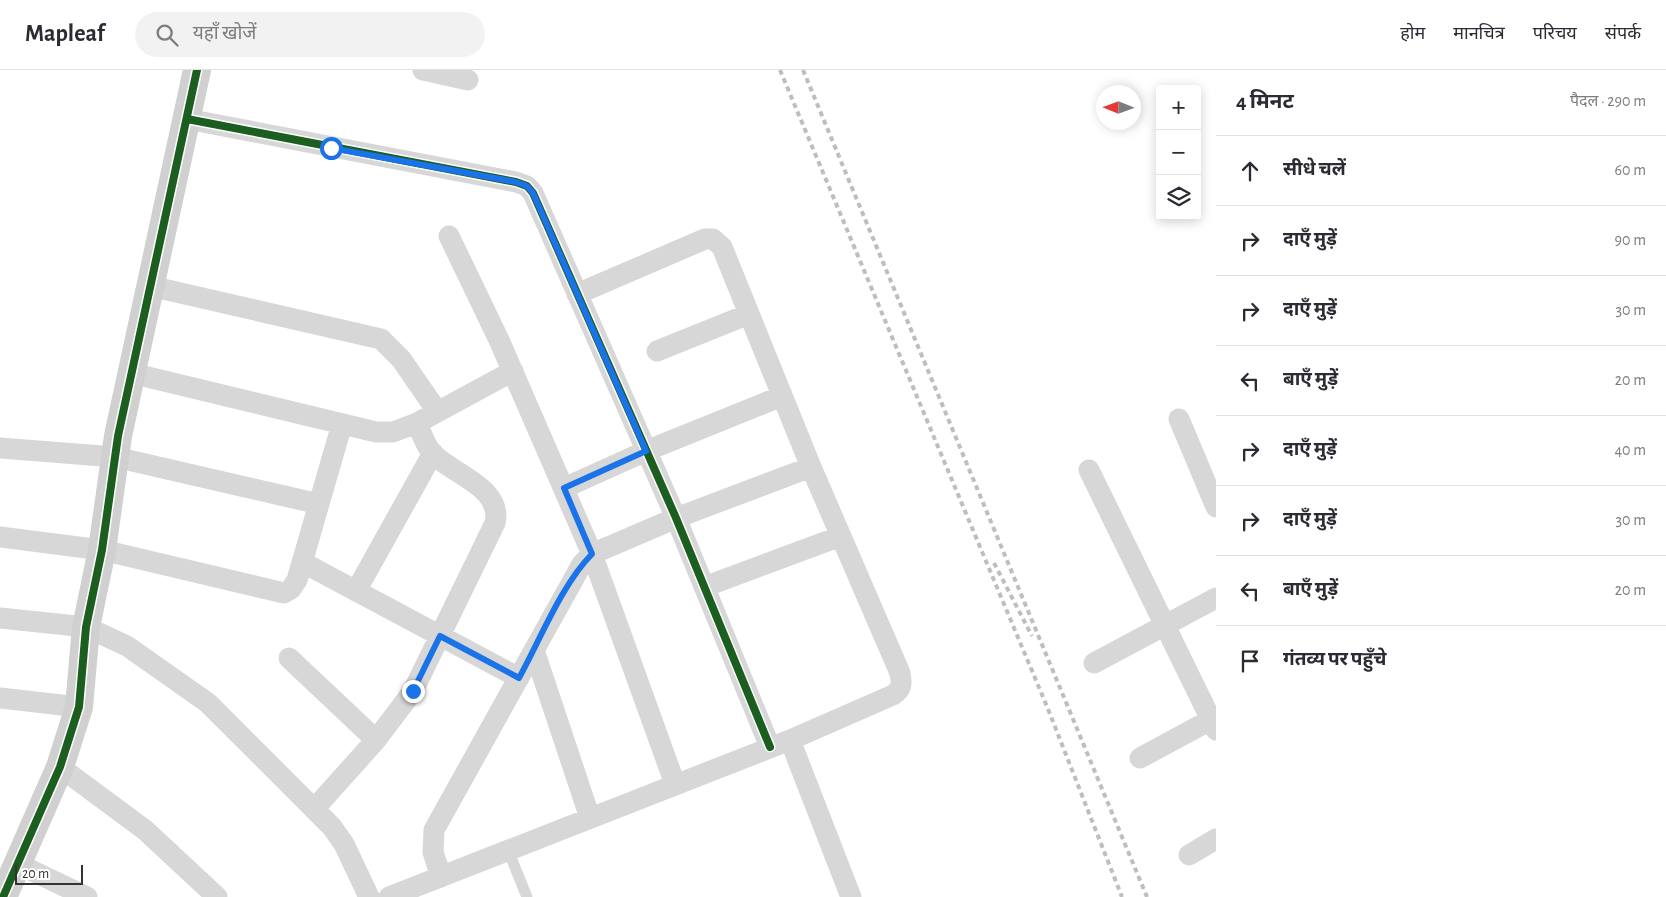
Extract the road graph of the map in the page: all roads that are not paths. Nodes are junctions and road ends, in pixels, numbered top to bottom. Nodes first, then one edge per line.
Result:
1 (197, 70) edge
2 (423, 70) edge
3 (468, 80) dead end
4 (187, 118) junction
5 (449, 236) dead end
6 (150, 286) junction
7 (577, 294) junction
8 (749, 314) junction
9 (657, 351) dead end
10 (513, 371) junction
11 (131, 373) junction
12 (782, 396) junction
13 (437, 411) junction
14 (1179, 420) dead end
15 (418, 423) junction
16 (342, 424) junction
17 (0, 448) edge
18 (646, 451) junction
19 (433, 453) junction
20 (115, 457) junction
21 (811, 467) junction
22 (1089, 470) dead end
23 (564, 488) junction
24 (319, 504) junction
25 (1216, 507) edge
26 (676, 518) junction
27 (841, 536) junction
28 (0, 537) edge
29 (102, 550) junction
30 (592, 554) junction
31 (302, 562) junction
32 (704, 587) junction
33 (356, 591) junction
34 (1216, 598) edge
35 (0, 618) edge
36 (1165, 625) junction
37 (86, 627) junction
38 (440, 636) junction
39 (534, 650) junction
40 (289, 658) dead end
41 (1094, 663) dead end
42 (519, 678) junction
43 (0, 698) edge
44 (79, 707) junction
45 (1214, 722) edge
46 (376, 740) junction
47 (780, 744) junction
48 (1140, 758) dead end
49 (60, 767) junction
50 (675, 784) junction
51 (315, 808) junction
52 (590, 818) junction
53 (1216, 839) edge
54 (508, 850) junction
55 (1189, 855) dead end
56 (18, 864) junction
57 (441, 877) junction
58 (3, 897) edge
59 (87, 897) edge
60 (217, 897) edge
61 (369, 897) edge
62 (389, 897) edge
63 (527, 897) edge
64 (851, 897) edge

1 - 4 street
2 - 3 street
4 - 6 street
4 - 7 street
5 - 10 street
6 - 11 street
6 - 13 street
7 - 8 street
7 - 18 street
8 - 9 street
8 - 12 street
10 - 13 street
10 - 23 street
11 - 16 street
11 - 20 street
12 - 18 street
12 - 21 street
13 - 15 street
14 - 25 street
15 - 16 street
15 - 19 street
16 - 24 street
17 - 20 street
18 - 23 street
18 - 26 street
19 - 33 street
19 - 38 street
20 - 24 street
20 - 29 street
21 - 26 street
21 - 27 street
22 - 36 street
23 - 30 street
24 - 31 street
26 - 30 street
26 - 32 street
27 - 32 street
27 - 47 street
28 - 29 street
29 - 31 street
29 - 37 street
30 - 39 street
30 - 50 street
31 - 33 street
32 - 47 street
33 - 38 street
34 - 36 street
35 - 37 street
36 - 41 street
36 - 45 street
37 - 44 street
37 - 51 street
38 - 42 street
38 - 46 street
39 - 42 street
39 - 52 street
40 - 46 street
42 - 57 street
43 - 44 street
44 - 49 street
45 - 48 street
46 - 51 street
47 - 50 street
47 - 64 street
49 - 56 street
49 - 60 street
50 - 52 street
51 - 61 street
52 - 54 street
53 - 55 street
54 - 57 street
54 - 63 lane
56 - 58 street
56 - 59 street
57 - 62 street

